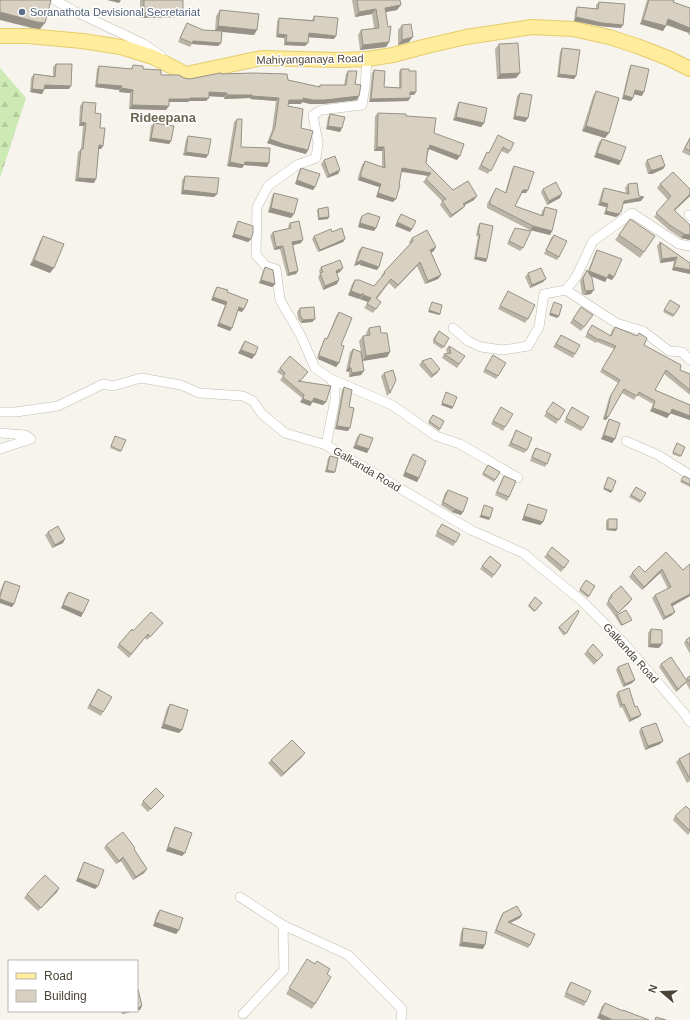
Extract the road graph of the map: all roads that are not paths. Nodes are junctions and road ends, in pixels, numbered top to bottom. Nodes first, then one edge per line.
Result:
1 (55, 0) edge
2 (0, 36) edge
3 (367, 59) junction
4 (690, 70) edge
5 (186, 74) junction
6 (690, 246) edge
7 (566, 290) junction
8 (454, 328) dead end
9 (690, 360) edge
10 (331, 379) junction
11 (0, 412) edge
12 (0, 433) edge
13 (626, 442) dead end
14 (326, 445) junction
15 (0, 449) edge
16 (690, 475) edge
17 (518, 478) dead end
18 (687, 711) edge
19 (690, 722) edge
20 (240, 897) dead end
21 (283, 925) junction
22 (243, 1014) dead end
23 (401, 1020) edge

1 - 5 street
2 - 5 main road
3 - 4 main road, Mahiyanganaya Road
3 - 5 main road, Mahiyanganaya Road
3 - 10 street
6 - 7 street
7 - 8 street
7 - 9 street
10 - 14 street, Galkanda Road
10 - 17 street
11 - 14 street
12 - 15 street
13 - 16 street
14 - 18 street, Galkanda Road
18 - 19 street, Galkanda Road
20 - 21 street
21 - 22 street
21 - 23 street

